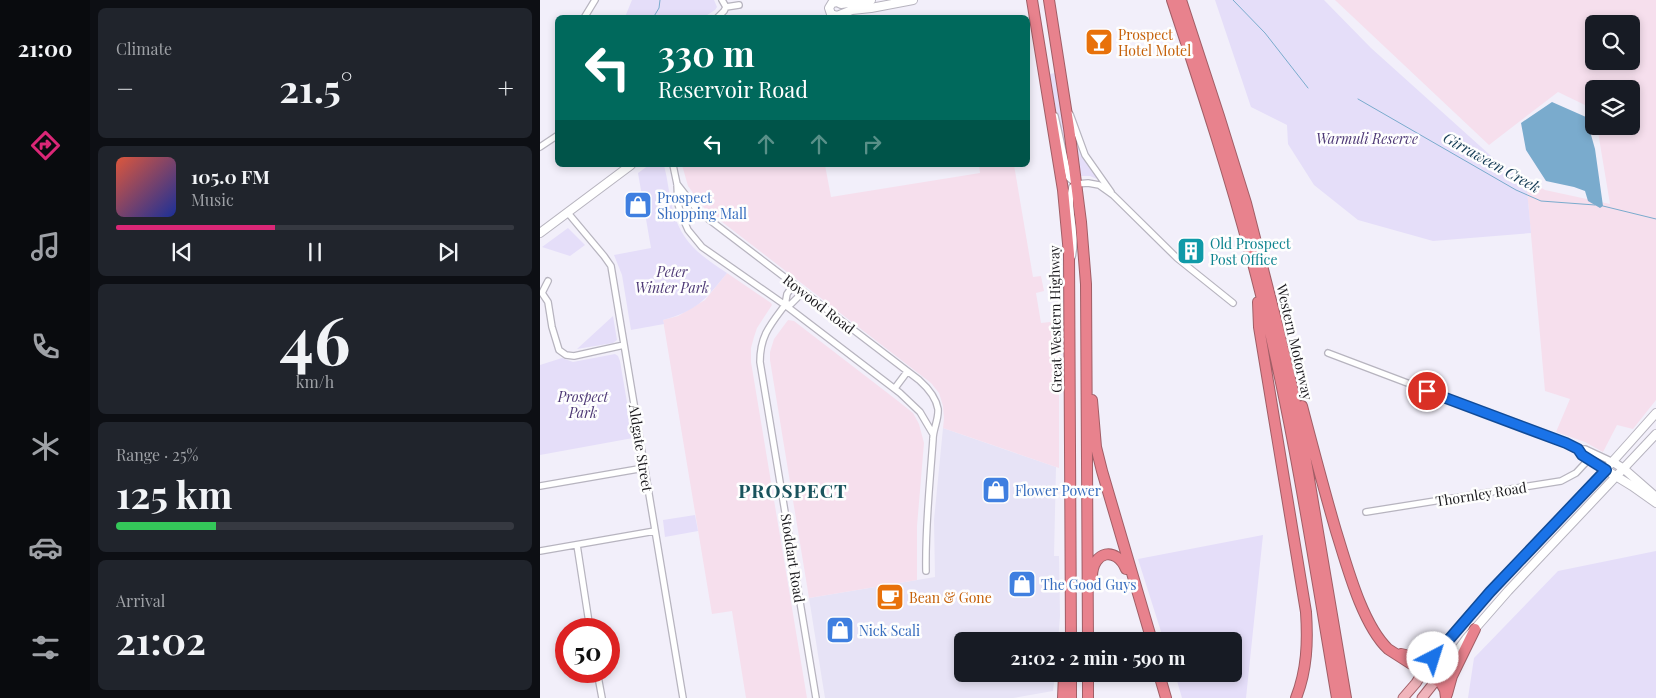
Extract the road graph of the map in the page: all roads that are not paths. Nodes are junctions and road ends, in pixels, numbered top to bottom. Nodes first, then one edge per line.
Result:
1 (595, 0) edge
2 (722, 0) edge
3 (870, 0) edge
4 (875, 0) edge
5 (913, 0) edge
6 (1032, 0) edge
7 (1049, 0) edge
8 (1172, 0) edge
9 (1181, 0) edge
10 (831, 1) edge
11 (841, 4) junction
12 (898, 4) junction
13 (739, 6) dead end
14 (726, 7) junction
15 (860, 9) junction
16 (842, 13) junction
17 (586, 15) edge
18 (720, 15) edge
19 (828, 15) edge
20 (839, 15) edge
21 (1046, 90) junction
22 (1064, 96) junction
23 (555, 137) edge
24 (540, 147) edge
25 (628, 167) edge
26 (673, 167) edge
27 (677, 184) junction
28 (1076, 184) junction
29 (1113, 195) junction
30 (568, 213) junction
31 (540, 233) edge
32 (1070, 269) junction
33 (1256, 275) junction
34 (548, 281) dead end
35 (794, 284) junction
36 (803, 292) junction
37 (541, 293) edge
38 (1233, 303) dead end
39 (785, 305) junction
40 (1086, 337) junction
41 (624, 345) junction
42 (1328, 353) dead end
43 (907, 372) junction
44 (1292, 387) junction
45 (895, 388) junction
46 (1656, 413) edge
47 (933, 434) junction
48 (1656, 434) edge
49 (1578, 449) junction
50 (1589, 459) junction
51 (1613, 462) junction
52 (644, 468) junction
53 (1624, 469) junction
54 (1606, 470) junction
55 (1617, 477) junction
56 (540, 486) edge
57 (1656, 497) edge
58 (1656, 502) edge
59 (1366, 512) dead end
60 (655, 531) junction
61 (1087, 537) junction
62 (1071, 542) junction
63 (577, 545) junction
64 (540, 551) edge
65 (926, 571) dead end
66 (1070, 578) junction
67 (588, 618) edge
68 (1475, 629) junction
69 (1066, 632) edge
70 (1071, 632) edge
71 (1088, 632) edge
72 (1088, 632) edge
73 (1148, 632) edge
74 (1148, 632) edge
75 (1396, 653) junction
76 (1433, 658) junction
77 (1423, 672) junction
78 (1437, 679) junction
79 (1064, 682) edge
80 (1071, 682) edge
81 (1088, 682) edge
82 (1163, 682) edge
83 (600, 683) edge
84 (1446, 697) edge
85 (602, 698) edge
86 (683, 698) edge
87 (816, 698) edge
88 (1063, 698) edge
89 (1071, 698) edge
90 (1088, 698) edge
91 (1168, 698) edge
92 (1296, 698) edge
93 (1337, 698) edge
94 (1346, 698) edge
95 (1403, 698) edge
96 (1422, 698) edge

1 - 17 street
2 - 14 street
3 - 11 main road
4 - 12 main road
4 - 15 main road
5 - 12 main road
6 - 21 highway, Great Western Highway
7 - 22 highway
8 - 33 highway, Western Motorway
9 - 44 highway, Western Motorway
10 - 11 main road
10 - 19 main road
11 - 16 main road
12 - 15 main road
13 - 14 street
14 - 18 street
15 - 16 main road
16 - 20 main road
21 - 28 street
21 - 32 highway, Great Western Highway
22 - 28 highway
22 - 29 street
23 - 24 street
25 - 30 main road
26 - 27 street, Rowood Road
27 - 35 street, Rowood Road
27 - 39 street, Rowood Road
28 - 29 street
28 - 32 street
28 - 40 highway
29 - 38 street
30 - 31 main road
30 - 41 street, Aldgate Street
32 - 62 highway, Great Western Highway
33 - 92 highway
33 - 93 highway, Western Motorway
34 - 37 street
35 - 36 street, Rowood Road
35 - 39 street, Stoddart Road
36 - 39 street, Stoddart Road
36 - 43 street, Rowood Road
37 - 41 street
39 - 45 street, Rowood Road
39 - 87 street, Stoddart Road
40 - 61 highway
40 - 73 highway
41 - 52 street, Aldgate Street
42 - 49 street
43 - 45 street
43 - 47 street, Rowood Road
44 - 75 highway
44 - 94 highway, Western Motorway
45 - 47 street, Rowood Road
46 - 51 main road
47 - 65 street, Rowood Road
48 - 53 main road
49 - 50 street
49 - 51 street
50 - 54 street
50 - 59 street, Thornley Road
51 - 53 main road
51 - 54 main road
52 - 56 street
52 - 60 street, Aldgate Street
53 - 55 main road
53 - 57 main road
54 - 55 main road
54 - 76 main road
55 - 58 main road
55 - 68 main road
60 - 63 street
60 - 86 street, Aldgate Street
61 - 62 highway
61 - 71 highway
62 - 66 highway, Great Western Highway
63 - 64 street
63 - 67 street
66 - 69 highway
66 - 70 highway, Great Western Highway
68 - 78 main road
68 - 84 highway
72 - 74 highway
75 - 76 highway
75 - 77 highway
76 - 77 main road
77 - 78 highway
77 - 95 main road
78 - 84 highway
78 - 96 main road
79 - 88 highway
80 - 89 highway
81 - 90 highway
82 - 91 highway
83 - 85 street

